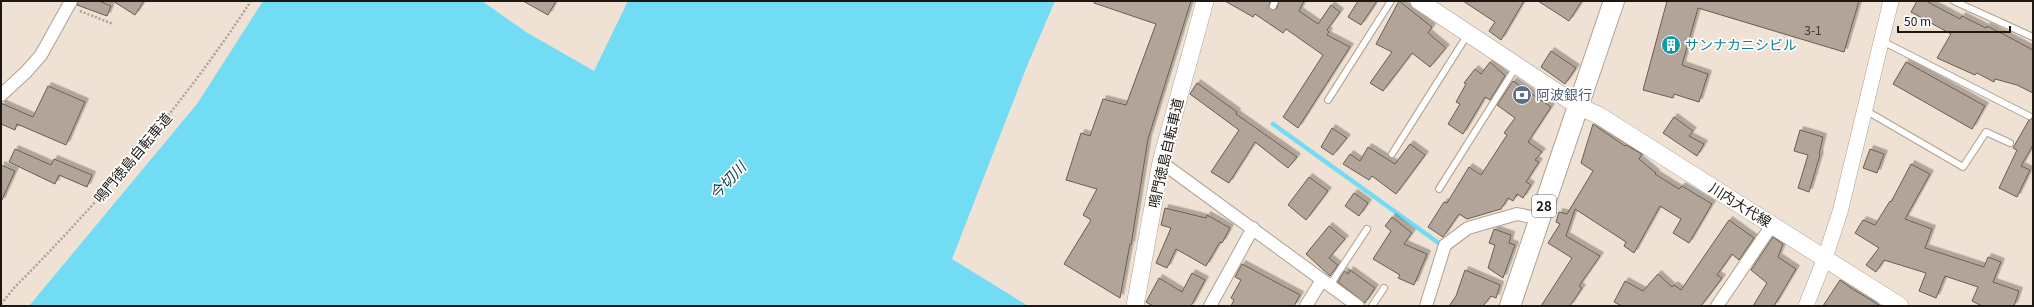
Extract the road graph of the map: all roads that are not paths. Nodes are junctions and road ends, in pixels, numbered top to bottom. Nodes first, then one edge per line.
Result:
1 (1205, 1) edge
2 (1391, 1) edge
3 (1419, 1) edge
4 (1614, 1) edge
5 (1891, 1) edge
6 (1954, 1) edge
7 (70, 4) edge
8 (1468, 34) junction
9 (2033, 37) edge
10 (1882, 41) junction
11 (1516, 66) junction
12 (1, 95) edge
13 (1328, 100) dead end
14 (1578, 106) junction
15 (1865, 110) junction
16 (2029, 116) dead end
17 (2010, 143) dead end
18 (1392, 154) dead end
19 (1162, 162) junction
20 (1439, 189) dead end
21 (1540, 219) junction
22 (1772, 225) junction
23 (1253, 228) junction
24 (1367, 229) dead end
25 (1825, 258) junction
26 (1326, 283) junction
27 (1384, 288) dead end
28 (1135, 306) edge
29 (1210, 306) edge
30 (1306, 306) edge
31 (1358, 306) edge
32 (1372, 306) edge
33 (1426, 306) edge
34 (1510, 306) edge
35 (1717, 306) edge
36 (1806, 306) edge
37 (1900, 306) edge

1 - 19 main road, 鳴門徳島自転車道
2 - 13 lane
3 - 8 main road
4 - 14 highway, 28
5 - 10 street
6 - 9 lane
7 - 12 street
8 - 11 main road
8 - 18 lane
10 - 15 street
10 - 16 lane
11 - 14 main road
11 - 20 lane
14 - 21 highway, 28
14 - 22 main road, 川内大代線
15 - 17 lane
15 - 25 street
19 - 23 street
19 - 28 main road, 鳴門徳島自転車道
21 - 33 street
21 - 34 highway, 28
22 - 25 main road, 川内大代線
22 - 35 street
23 - 26 street
23 - 29 street
24 - 26 lane
25 - 36 street
25 - 37 main road, 川内大代線
26 - 30 street
26 - 31 street
27 - 32 lane

